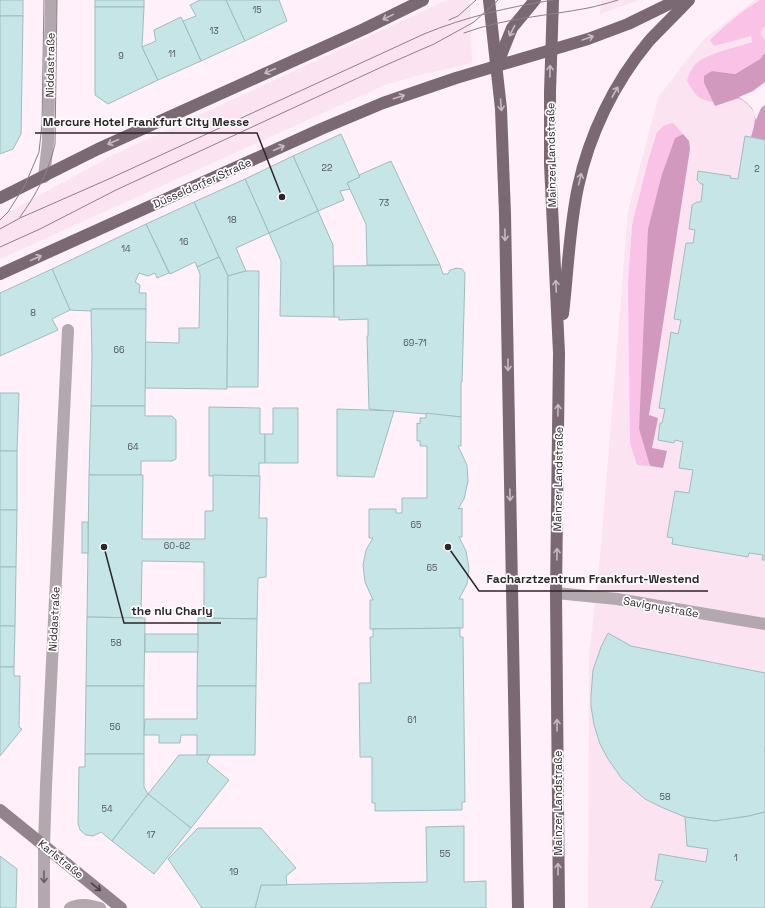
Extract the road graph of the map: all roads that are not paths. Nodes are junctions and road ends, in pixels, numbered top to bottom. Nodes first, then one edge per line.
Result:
1 (51, 0) edge
2 (423, 0) edge
3 (489, 0) edge
4 (535, 0) edge
5 (553, 0) edge
6 (677, 0) edge
7 (689, 0) edge
8 (551, 50) junction
9 (497, 66) junction
10 (44, 177) junction
11 (0, 198) edge
12 (0, 274) edge
13 (68, 330) dead end
14 (559, 353) junction
15 (556, 593) junction
16 (765, 624) edge
17 (0, 810) edge
18 (44, 845) junction
19 (44, 908) edge
20 (70, 908) edge
21 (100, 908) edge
22 (121, 908) edge
23 (518, 908) edge
24 (559, 908) edge

1 - 10 street, Niddastraße
2 -> 10 main road
3 - 9 main road
4 -> 9 main road
5 - 8 main road, Mainzer Landstraße
8 -> 6 main road, Düsseldorfer Straße
14 -> 7 main road
8 - 9 main road, Düsseldorfer Straße
14 -> 8 main road, Mainzer Landstraße
12 -> 9 main road, Düsseldorfer Straße
9 -> 23 main road
10 - 11 main road
13 - 18 street, Niddastraße
15 -> 14 main road, Mainzer Landstraße
15 - 16 street, Savignystraße
24 -> 15 main road, Mainzer Landstraße
17 - 18 main road, Karlstraße
18 -> 19 street, Niddastraße
18 -> 22 main road, Karlstraße
20 - 21 street

